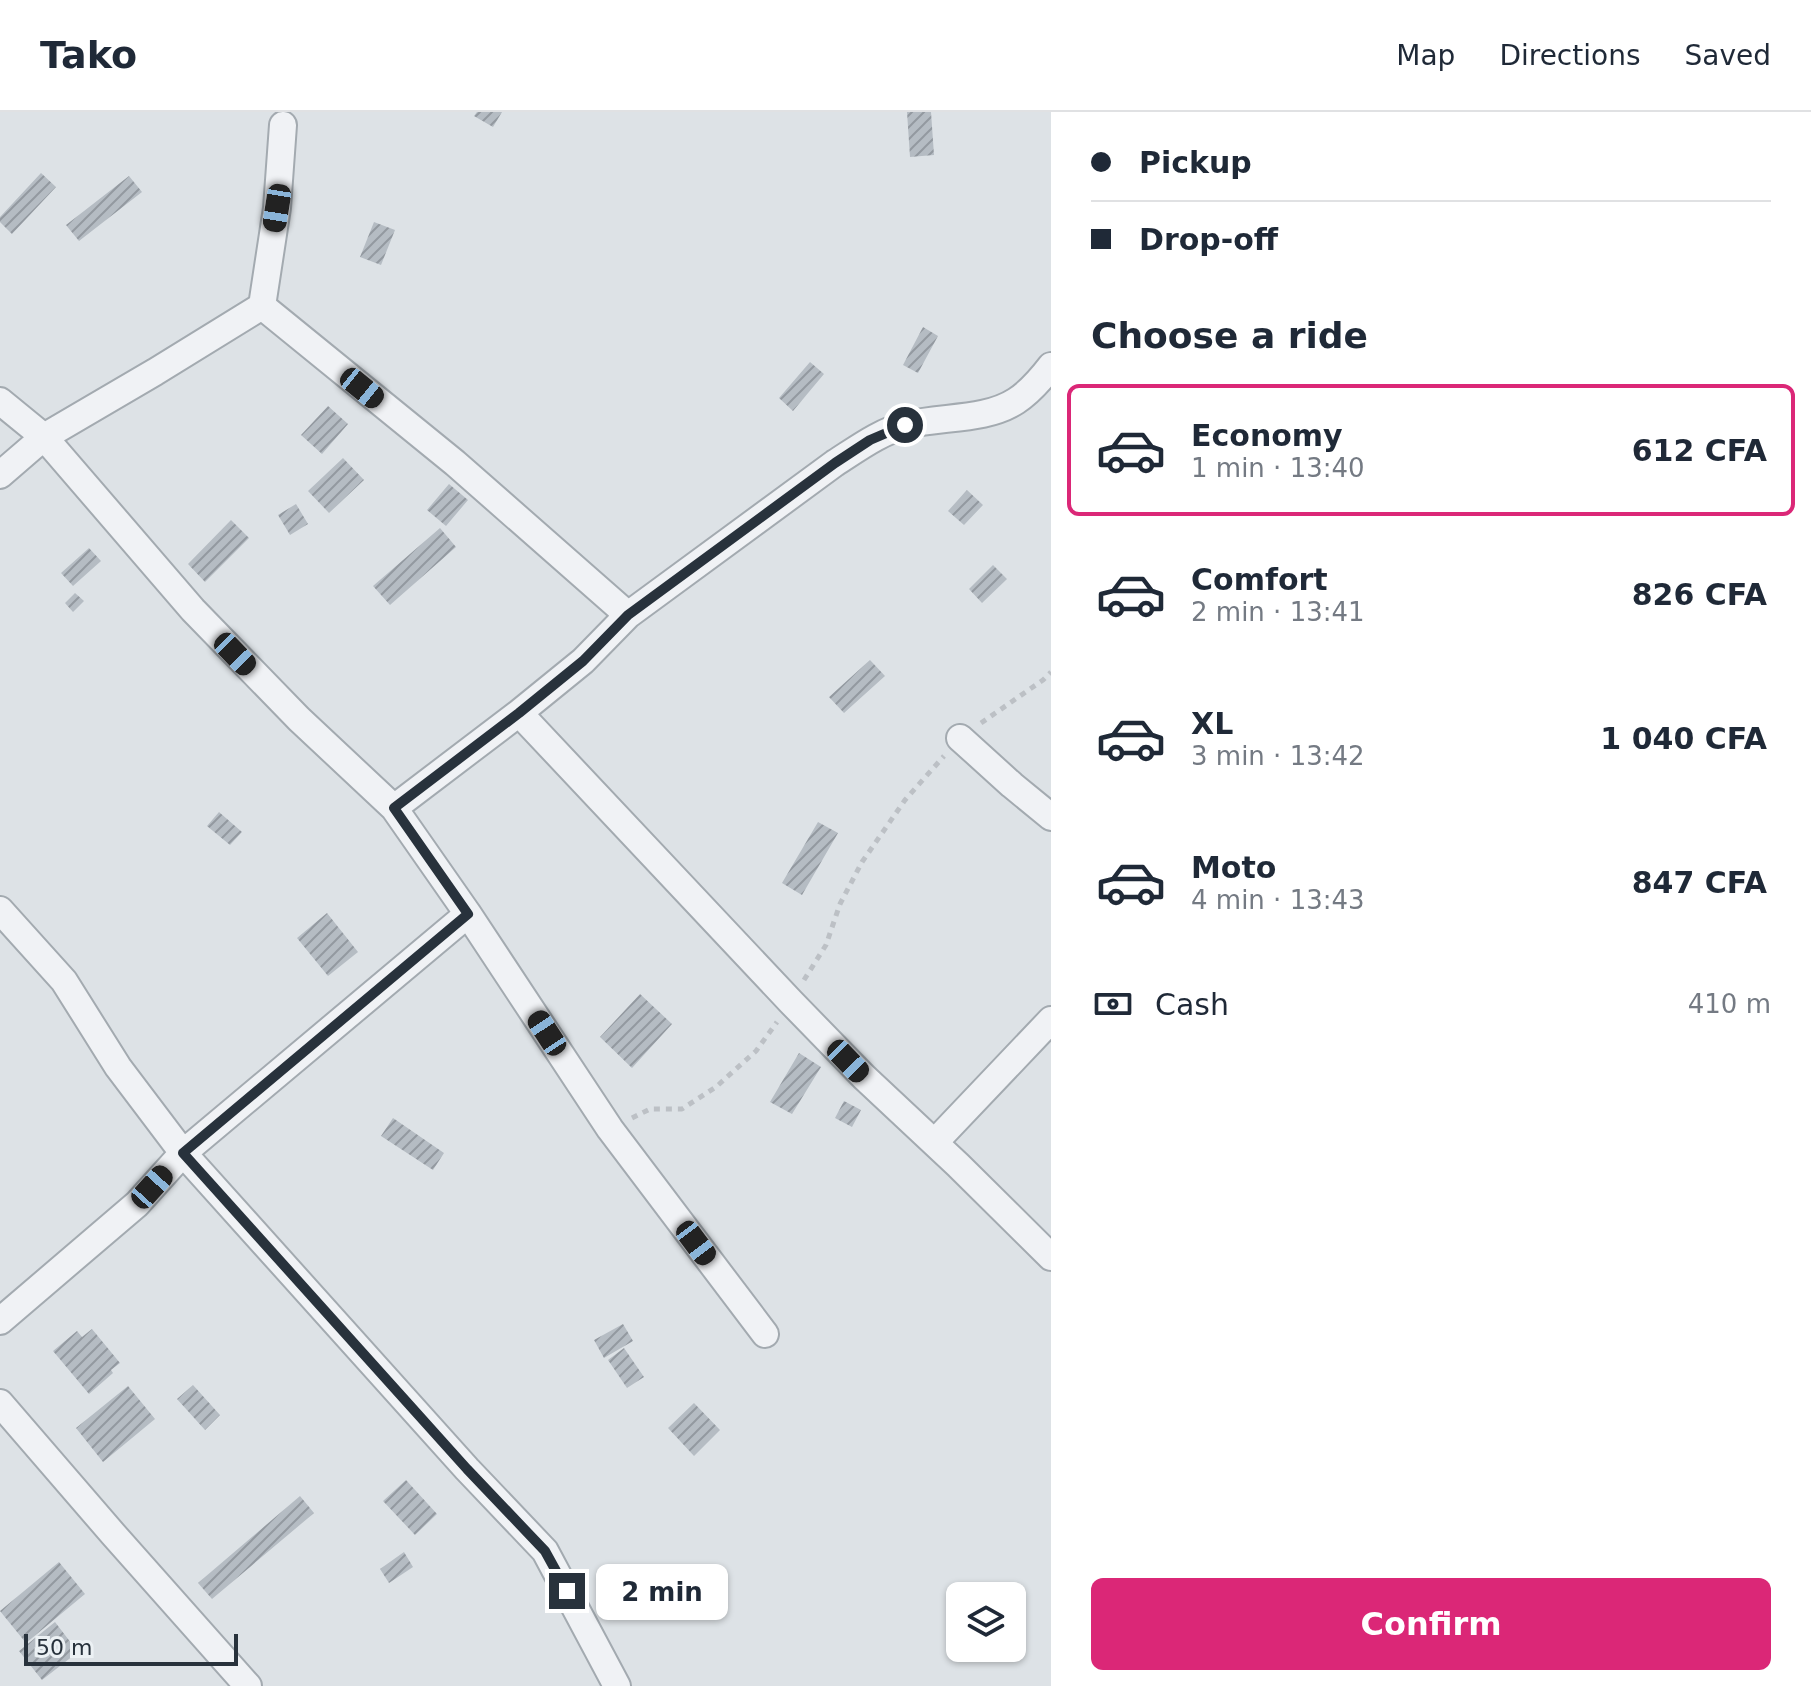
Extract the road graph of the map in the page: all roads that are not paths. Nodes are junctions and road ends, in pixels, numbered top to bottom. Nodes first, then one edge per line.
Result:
1 (283, 125) dead end
2 (262, 306) junction
3 (1051, 366) edge
4 (0, 401) edge
5 (44, 437) junction
6 (0, 475) edge
7 (628, 615) junction
8 (519, 713) junction
9 (960, 738) road end
10 (394, 808) junction
11 (1051, 817) edge
12 (0, 910) edge
13 (468, 914) junction
14 (1051, 1020) edge
15 (935, 1142) junction
16 (183, 1153) junction
17 (1051, 1257) edge
18 (0, 1321) edge
19 (765, 1334) dead end
20 (0, 1403) edge
21 (248, 1686) edge
22 (617, 1686) edge

1 - 2 street
2 - 5 street
2 - 7 street
3 - 7 street
4 - 5 street
5 - 6 street
5 - 10 street
7 - 8 street
8 - 10 street
8 - 15 street
9 - 11 street
10 - 13 street
12 - 16 street
13 - 16 street
13 - 19 street
14 - 15 street
15 - 17 street
16 - 18 street
16 - 22 street
20 - 21 street

